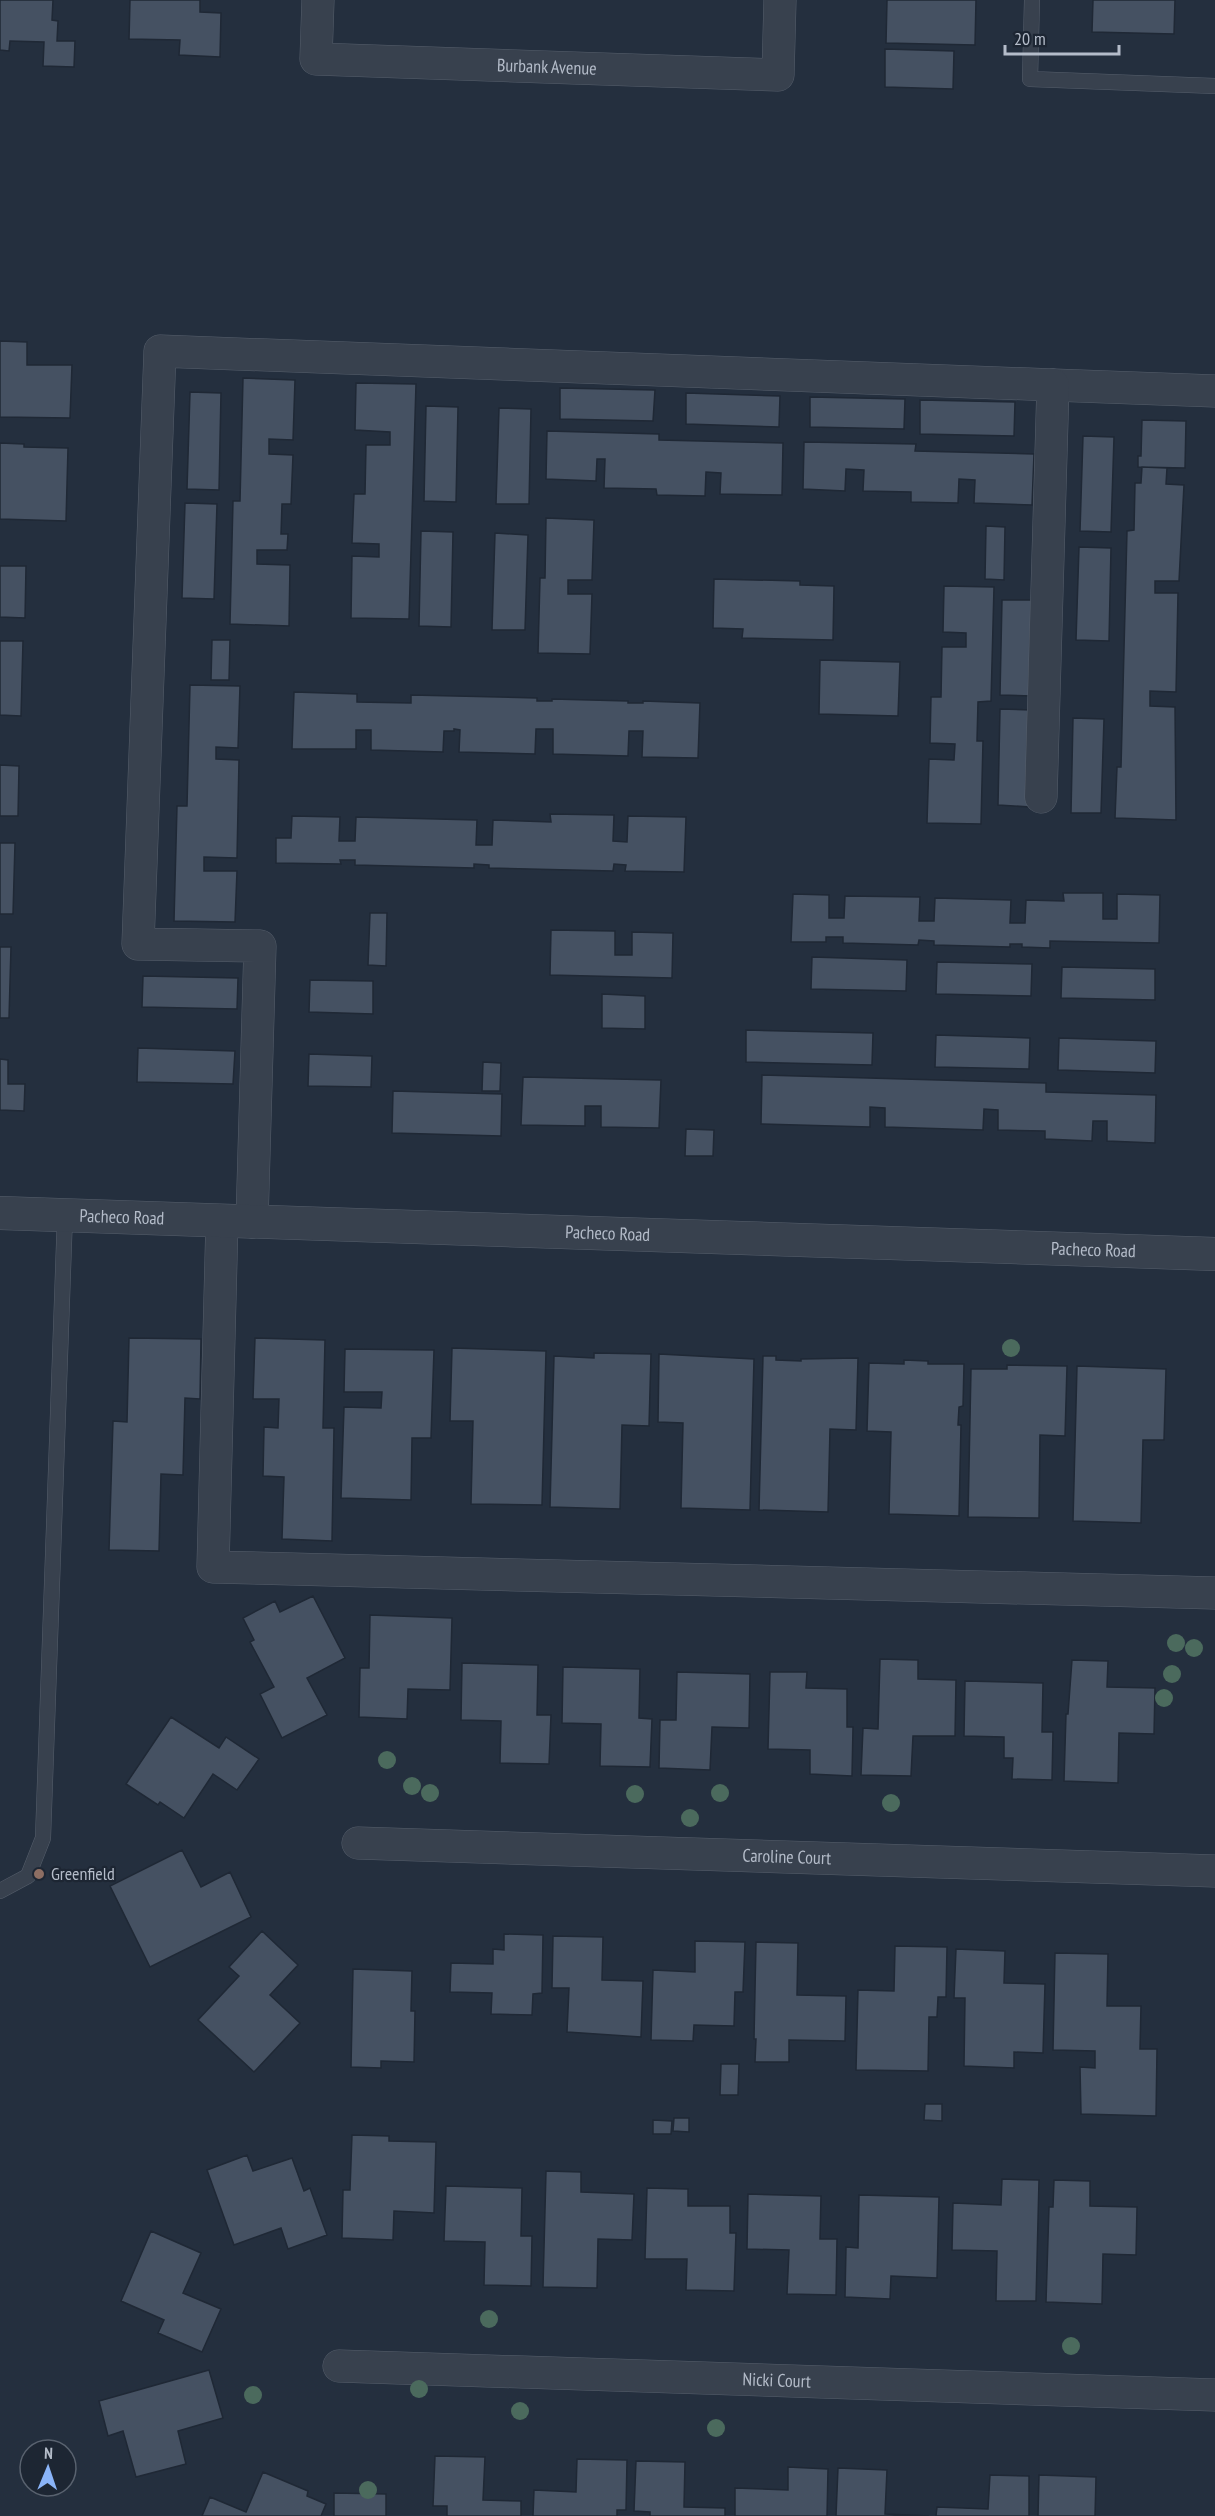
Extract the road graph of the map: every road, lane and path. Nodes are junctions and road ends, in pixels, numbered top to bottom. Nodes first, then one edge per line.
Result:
1 (318, 0) edge
2 (780, 0) edge
3 (1032, 0) edge
4 (1215, 86) edge
5 (1053, 385) junction
6 (1215, 392) edge
7 (1041, 797) dead end
8 (0, 1213) edge
9 (65, 1215) junction
10 (237, 1221) junction
11 (1215, 1254) edge
12 (1215, 1593) edge
13 (358, 1843) dead end
14 (1215, 1871) edge
15 (0, 1891) edge
16 (339, 2366) dead end
17 (1215, 2395) edge

1 - 2 street, Burbank Avenue
3 - 4 lane
5 - 6 street
5 - 7 street
5 - 10 street
8 - 9 street, Pacheco Road
9 - 10 street, Pacheco Road
9 - 15 lane
10 - 11 street, Pacheco Road
10 - 12 street
13 - 14 street, Caroline Court
16 - 17 street, Nicki Court

